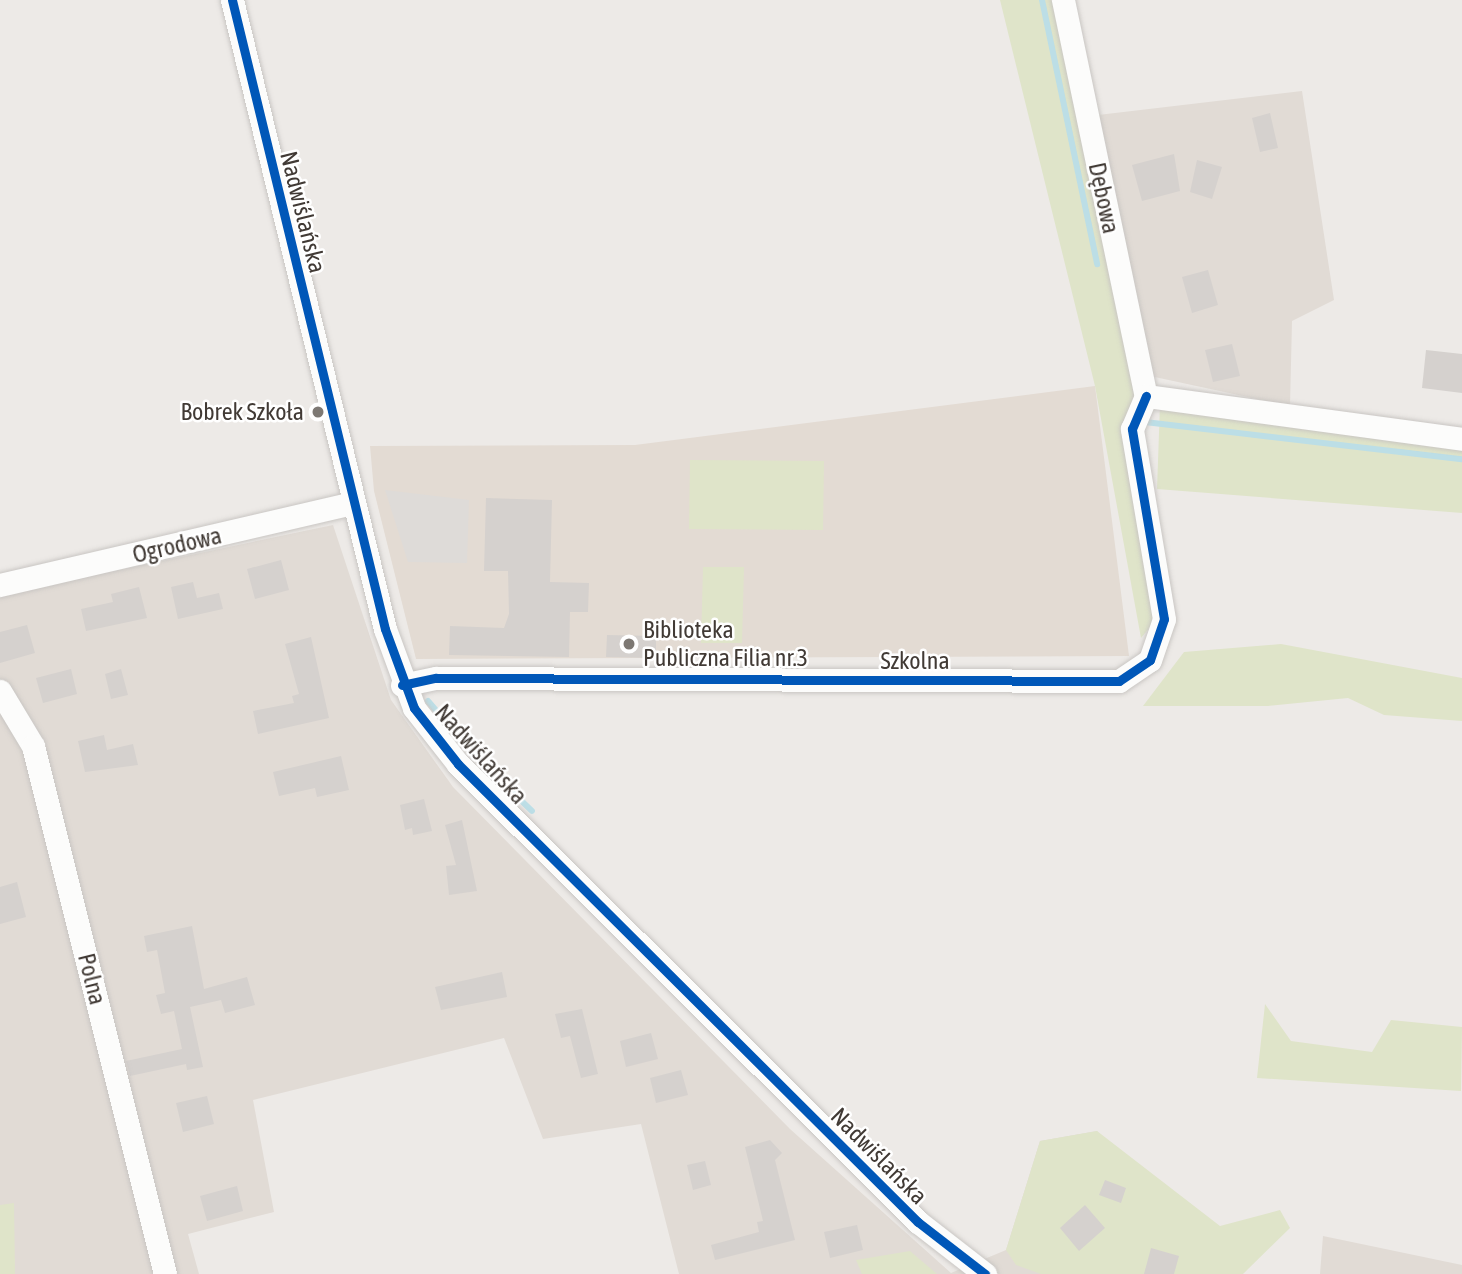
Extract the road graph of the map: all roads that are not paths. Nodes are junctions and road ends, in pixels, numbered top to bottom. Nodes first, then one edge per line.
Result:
1 (232, 0) edge
2 (1063, 0) edge
3 (1146, 396) junction
4 (1462, 439) edge
5 (353, 503) junction
6 (0, 585) edge
7 (402, 685) junction
8 (0, 691) edge
9 (165, 1274) edge
10 (985, 1274) edge

1 - 5 street, Nadwiślańska
2 - 3 street, Dębowa
3 - 4 street
3 - 7 street, Szkolna
5 - 6 street, Ogrodowa
5 - 7 street, Nadwiślańska
7 - 10 street, Nadwiślańska
8 - 9 street, Polna

